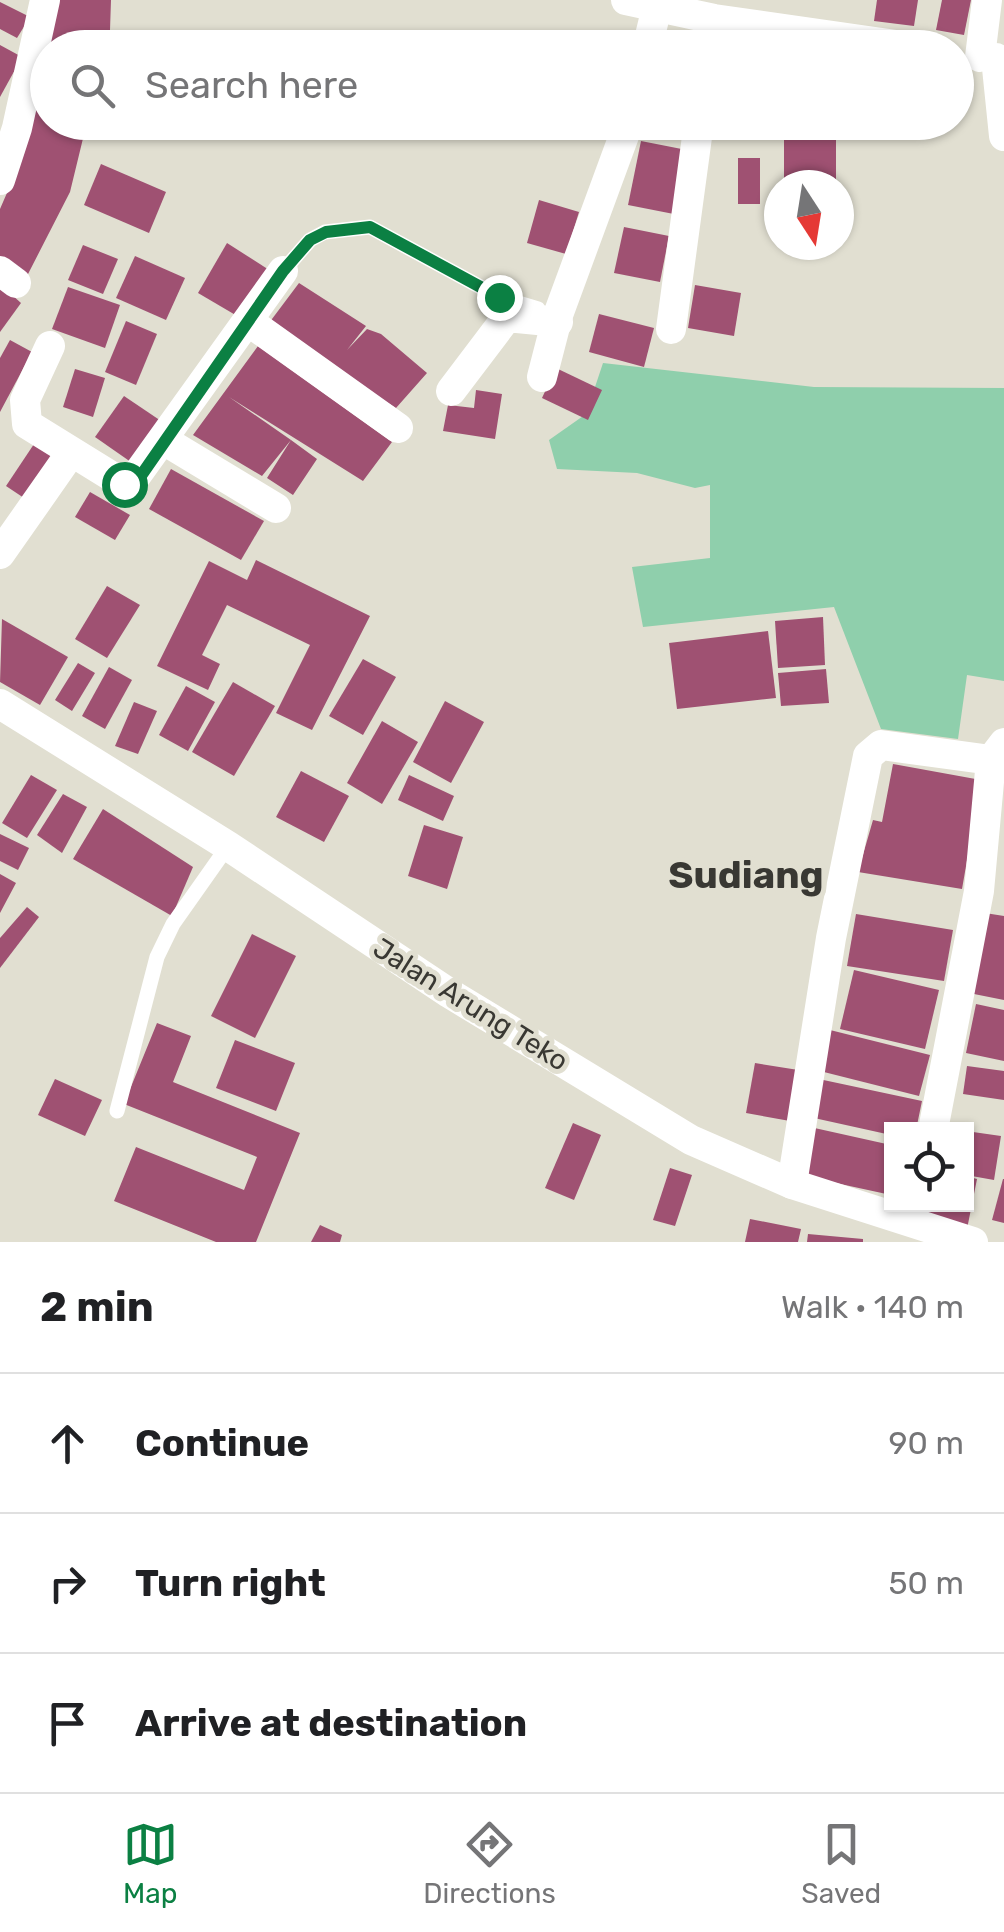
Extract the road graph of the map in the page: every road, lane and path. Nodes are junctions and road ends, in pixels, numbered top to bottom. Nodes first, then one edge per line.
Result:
1 (45, 0) edge
2 (626, 0) edge
3 (987, 0) edge
4 (657, 7) junction
5 (36, 30) edge
6 (651, 30) edge
7 (706, 30) edge
8 (30, 50) edge
9 (984, 56) edge
10 (8, 123) edge
11 (1004, 136) edge
12 (622, 140) edge
13 (697, 140) edge
14 (0, 180) edge
15 (283, 271) joint
16 (558, 318) junction
17 (248, 321) junction
18 (670, 329) dead end
19 (50, 346) dead end
20 (542, 377) dead end
21 (451, 391) dead end
22 (398, 428) dead end
23 (165, 440) junction
24 (70, 454) junction
25 (276, 508) dead end
26 (0, 554) edge
27 (0, 704) edge
28 (998, 751) edge
29 (228, 846) junction
30 (117, 1112) dead end
31 (935, 1122) edge
32 (792, 1184) junction
33 (917, 1224) edge
34 (972, 1242) edge

1 - 5 street
2 - 4 street
3 - 9 street
4 - 6 street
4 - 7 street
8 - 10 street
9 - 11 street
10 - 14 street
12 - 16 street
13 - 18 street
15 - 16 lane
15 - 17 street
16 - 20 street
16 - 21 street
17 - 22 street
17 - 23 street
19 - 24 street
23 - 24 street
23 - 25 street
24 - 26 street
27 - 29 street, Jalan Arung Teko
28 - 31 street
28 - 32 street
29 - 30 lane
29 - 32 street, Jalan Arung Teko
32 - 33 street, Jalan Arung Teko
33 - 34 street, Jalan Arung Teko

